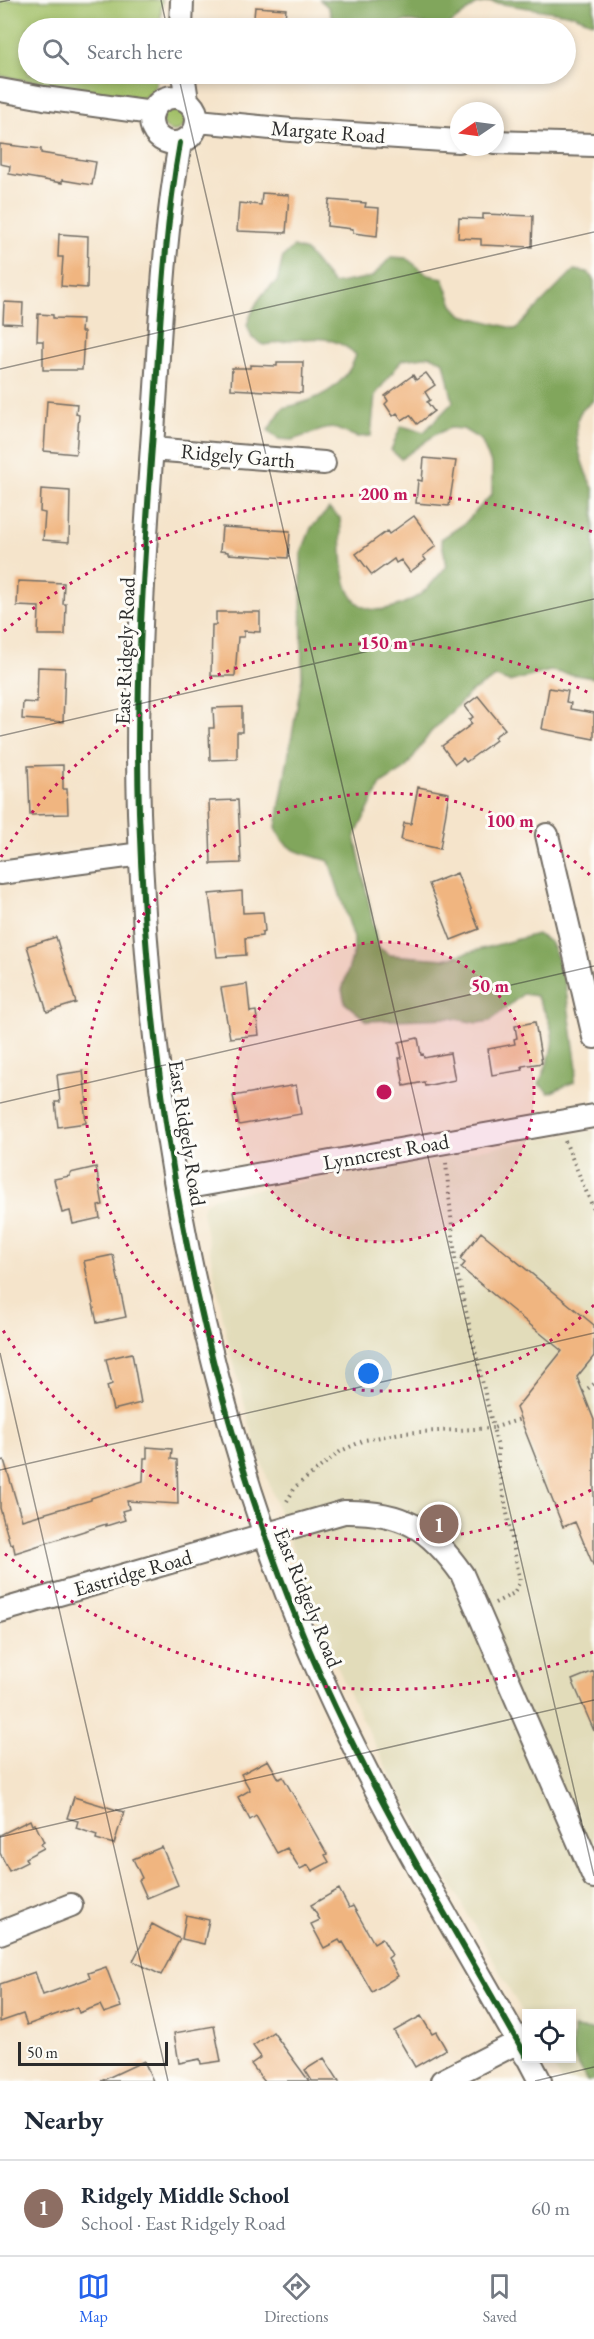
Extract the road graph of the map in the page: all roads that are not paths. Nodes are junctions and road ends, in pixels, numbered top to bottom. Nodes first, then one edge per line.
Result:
1 (182, 0) edge
2 (181, 18) edge
3 (171, 84) edge
4 (178, 84) edge
5 (0, 90) edge
6 (168, 104) junction
7 (198, 121) junction
8 (450, 140) edge
9 (170, 141) junction
10 (504, 142) edge
11 (594, 145) edge
12 (152, 449) junction
13 (324, 463) dead end
14 (547, 835) dead end
15 (141, 854) junction
16 (0, 873) edge
17 (594, 1037) edge
18 (594, 1116) edge
19 (177, 1189) junction
20 (265, 1535) junction
21 (0, 1611) edge
22 (594, 1877) edge
23 (71, 1905) dead end
24 (0, 1933) edge
25 (522, 2048) edge
26 (522, 2053) edge
27 (530, 2063) edge
28 (442, 2081) edge
29 (540, 2081) edge

1 - 2 street
3 - 6 street
4 - 6 street, East Ridgely Road
5 - 6 street
6 - 7 street, East Ridgely Road
6 - 9 street, East Ridgely Road
7 - 8 street, Margate Road
7 - 9 street
9 - 12 street, East Ridgely Road
10 - 11 street
12 - 13 street, Ridgely Garth
12 - 15 street, East Ridgely Road
14 - 17 street
15 - 16 street
15 - 19 street, East Ridgely Road
18 - 19 street, Lynncrest Road
19 - 20 street, East Ridgely Road
20 - 21 street, Eastridge Road
20 - 22 street, Eastridge Road
20 - 25 street, East Ridgely Road
23 - 24 street
26 - 28 street
27 - 29 street, East Ridgely Road

